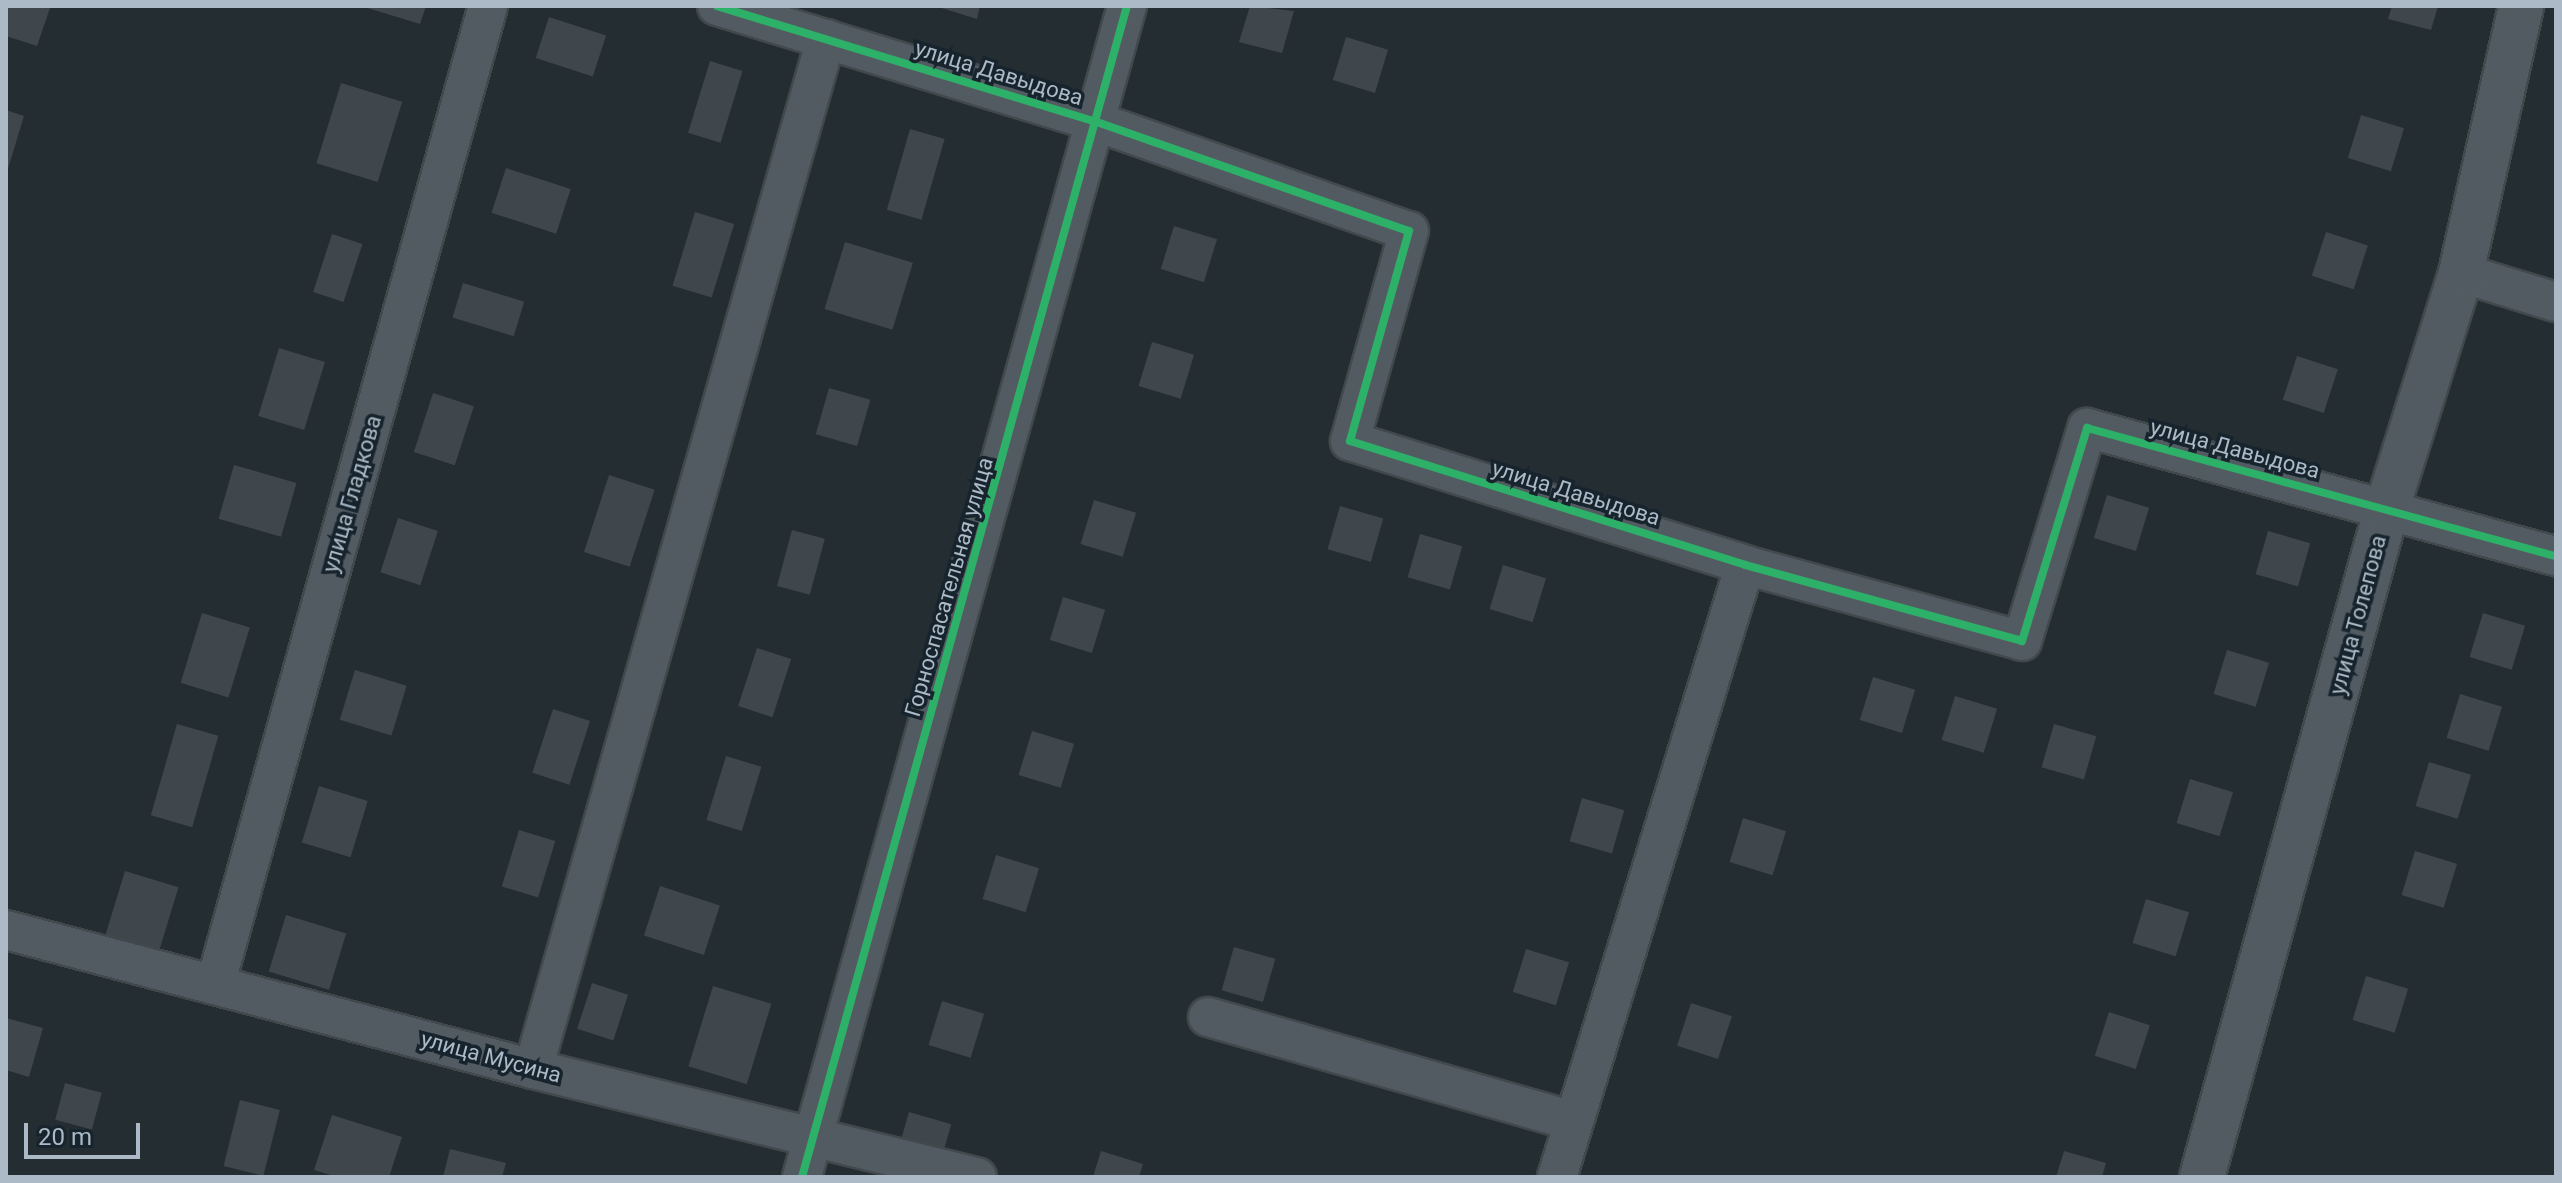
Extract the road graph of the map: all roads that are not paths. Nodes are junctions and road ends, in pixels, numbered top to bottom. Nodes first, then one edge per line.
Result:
1 (488, 6) edge
2 (717, 6) edge
3 (1127, 6) edge
4 (2521, 6) edge
5 (826, 39) junction
6 (1097, 122) junction
7 (2461, 273) junction
8 (2556, 302) edge
9 (2387, 508) junction
10 (2556, 556) edge
11 (1745, 565) junction
12 (6, 930) edge
13 (216, 982) junction
14 (1208, 1017) dead end
15 (533, 1069) junction
16 (1572, 1121) junction
17 (815, 1135) junction
18 (802, 1177) edge
19 (977, 1177) edge
20 (1557, 1177) edge
21 (2202, 1177) edge

1 - 13 street, улица Гладкова
2 - 5 street, улица Давыдова
3 - 6 street, Горноспасательная улица
4 - 7 street, улица Толепова
5 - 6 street, улица Давыдова
5 - 15 street
6 - 11 street, улица Давыдова
6 - 17 street, Горноспасательная улица
7 - 8 street
7 - 9 street, улица Толепова
9 - 10 street, улица Давыдова
9 - 11 street, улица Давыдова
9 - 21 street, улица Толепова
11 - 16 street
12 - 13 street, улица Мусина
13 - 15 street, улица Мусина
14 - 16 street
15 - 17 street, улица Мусина
16 - 20 street
17 - 18 street, Горноспасательная улица
17 - 19 street, улица Мусина

